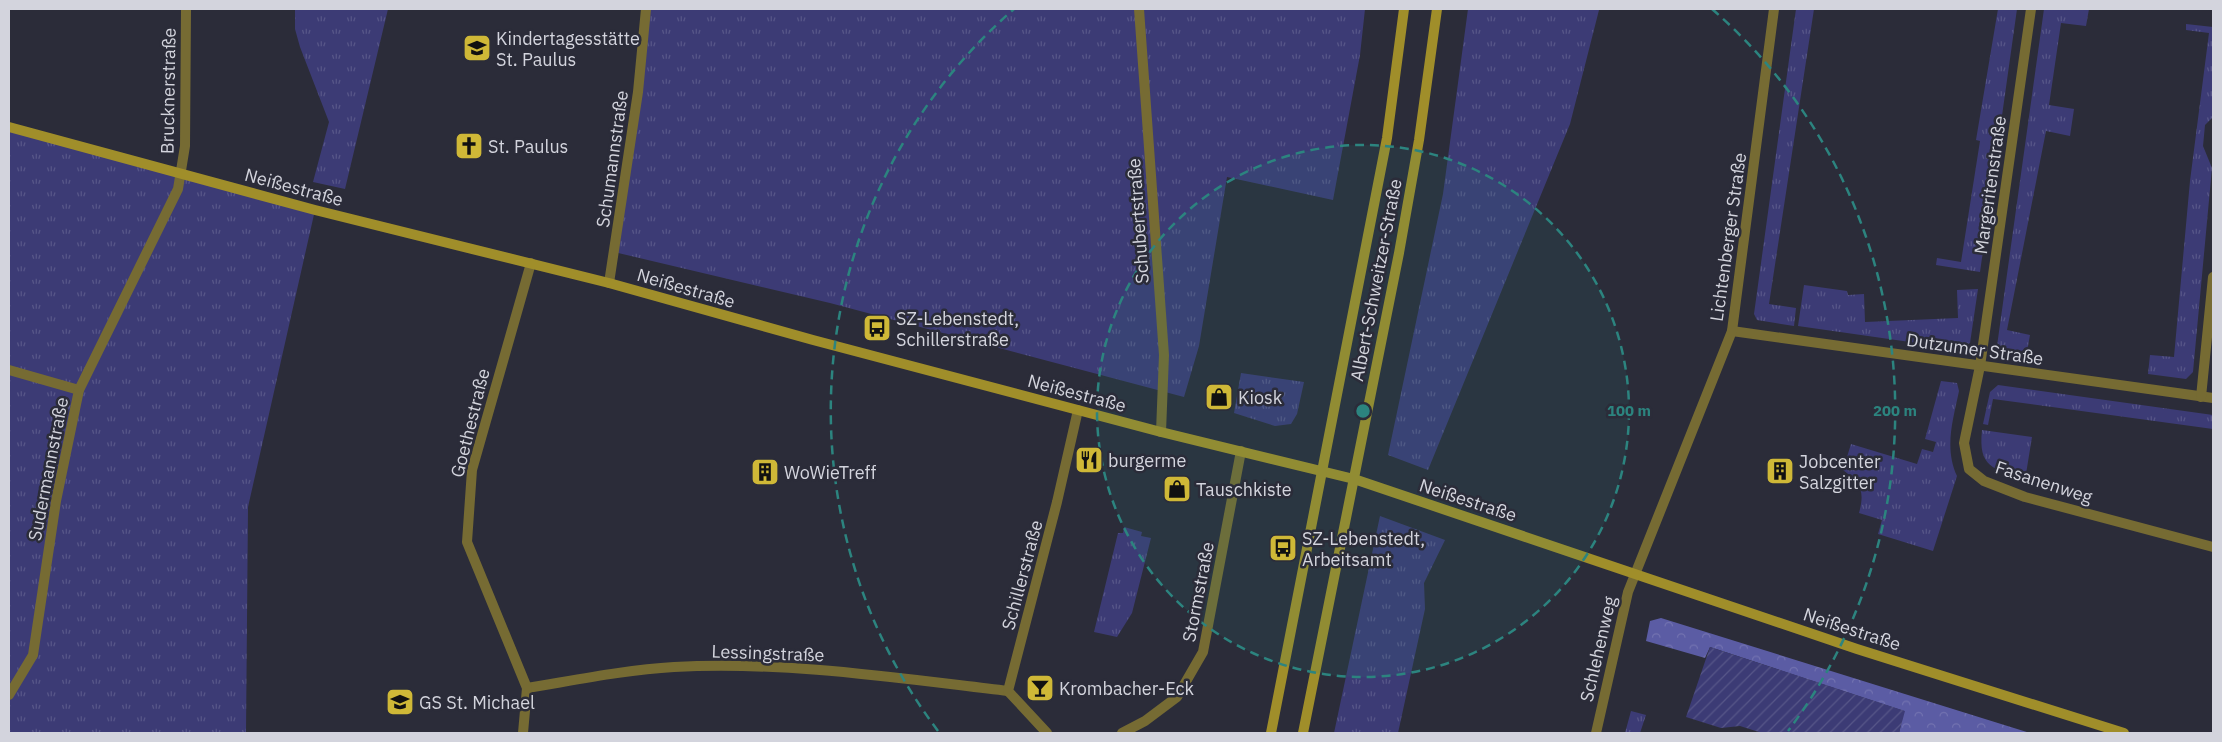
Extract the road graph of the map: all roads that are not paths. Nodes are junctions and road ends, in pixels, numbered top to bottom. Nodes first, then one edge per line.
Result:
1 (186, 9) edge
2 (646, 9) edge
3 (1140, 9) edge
4 (1404, 9) edge
5 (1437, 9) edge
6 (1774, 9) edge
7 (2031, 9) edge
8 (9, 127) edge
9 (181, 174) junction
10 (531, 262) junction
11 (2213, 277) edge
12 (609, 283) junction
13 (1732, 331) junction
14 (1980, 366) junction
15 (9, 370) edge
16 (79, 390) junction
17 (2201, 397) junction
18 (2213, 398) edge
19 (1078, 410) junction
20 (1161, 432) junction
21 (1241, 451) junction
22 (1323, 471) junction
23 (1354, 479) junction
24 (2213, 546) edge
25 (1635, 572) junction
26 (527, 688) junction
27 (1008, 690) junction
28 (9, 696) edge
29 (523, 733) edge
30 (1047, 733) edge
31 (1122, 733) edge
32 (1271, 733) edge
33 (1303, 733) edge
34 (1596, 733) edge
35 (2124, 733) edge

1 - 9 street, Brucknerstraße
2 - 12 street, Schumannstraße
3 - 20 street, Schubertstraße
4 - 22 street, Albert-Schweitzer-Straße
5 - 23 street, Albert-Schweitzer-Straße
6 - 13 street, Lichtenberger Straße
7 - 14 street, Margeritenstraße
8 - 9 street, Neißestraße
9 - 10 street, Neißestraße
9 - 16 street, Sudermannstraße
10 - 12 street, Neißestraße
10 - 26 street, Goethestraße
11 - 17 street
12 - 19 street, Neißestraße
13 - 14 street, Dutzumer Straße
13 - 25 street, Lichtenberger Straße
14 - 17 street, Dutzumer Straße
14 - 24 street, Fasanenweg
15 - 16 street
16 - 28 street, Sudermannstraße
17 - 18 street, Dutzumer Straße
19 - 20 street, Neißestraße
19 - 27 street, Schillerstraße
20 - 21 street, Neißestraße
21 - 22 street, Neißestraße
21 - 31 street, Stormstraße
22 - 23 street, Neißestraße
22 - 32 street, Albert-Schweitzer-Straße
23 - 25 street, Neißestraße
23 - 33 street, Albert-Schweitzer-Straße
25 - 34 street, Schlehenweg
25 - 35 street, Neißestraße
26 - 27 street, Lessingstraße
26 - 29 street, Goethestraße
27 - 30 street

